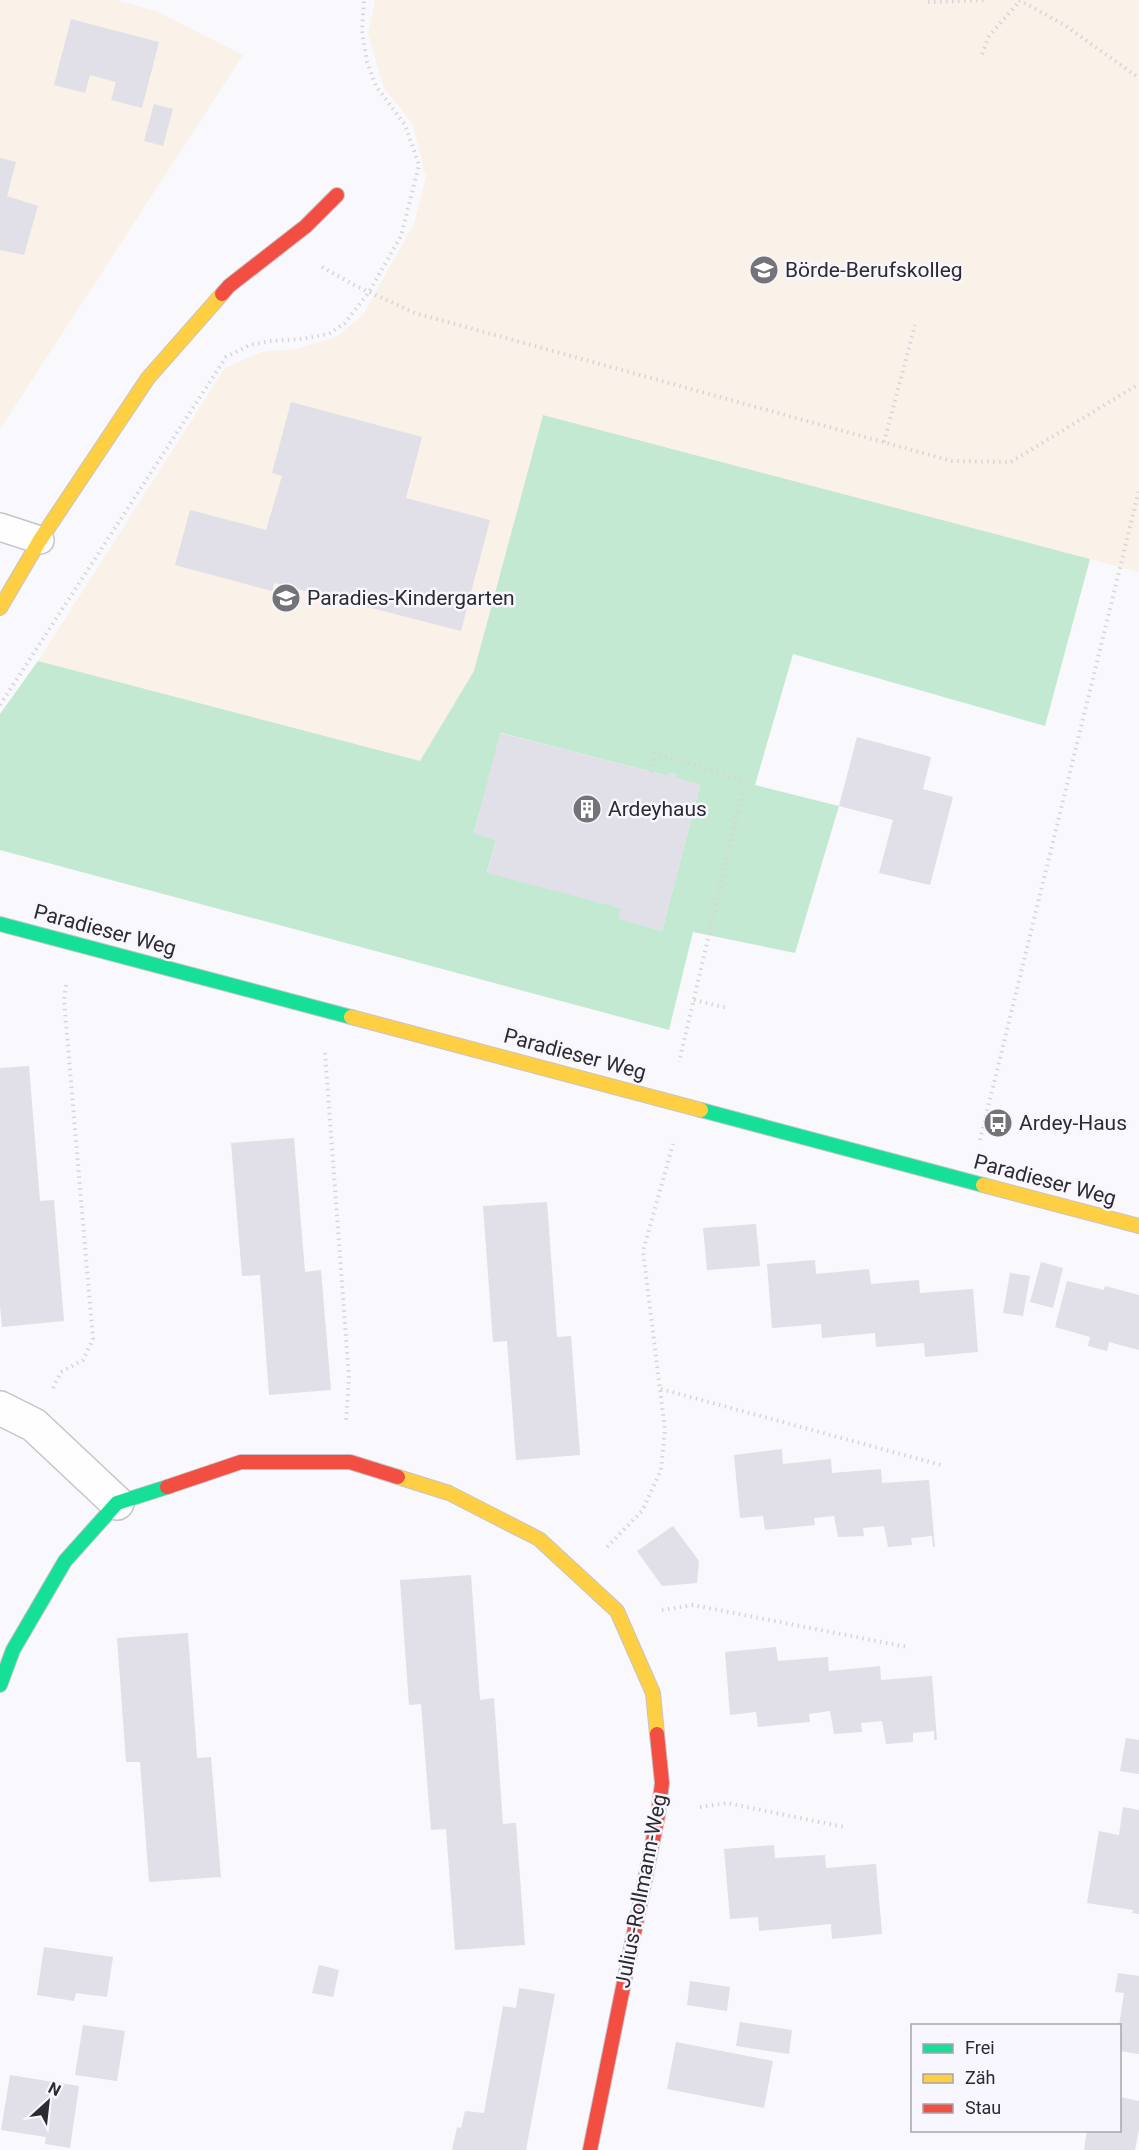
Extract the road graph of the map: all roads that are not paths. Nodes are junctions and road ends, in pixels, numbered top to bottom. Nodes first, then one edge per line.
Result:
1 (337, 195) dead end
2 (0, 527) edge
3 (40, 540) junction
4 (0, 608) edge
5 (0, 924) edge
6 (1139, 1226) edge
7 (0, 1408) edge
8 (117, 1503) junction
9 (0, 1685) edge
10 (590, 2150) edge

1 - 3 street
2 - 3 lane
3 - 4 street
5 - 6 street, Paradieser Weg
7 - 8 street
8 - 9 street, Julius-Rollmann-Weg
8 - 10 street, Julius-Rollmann-Weg

